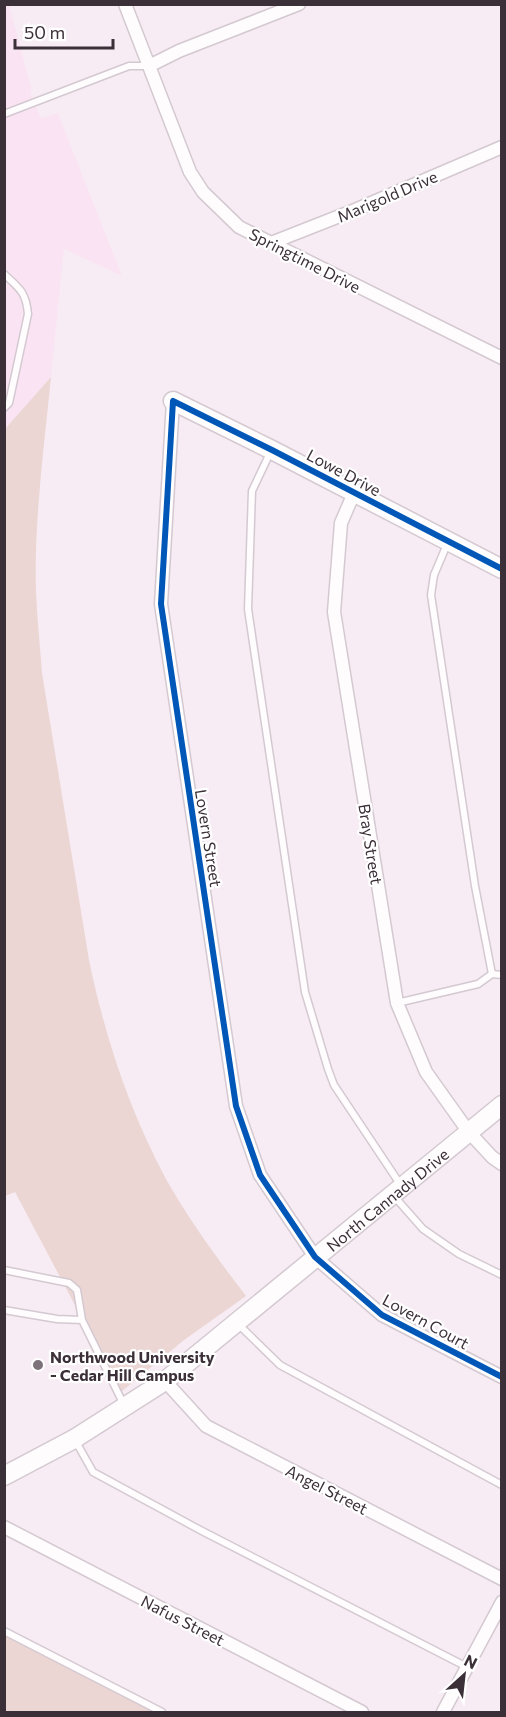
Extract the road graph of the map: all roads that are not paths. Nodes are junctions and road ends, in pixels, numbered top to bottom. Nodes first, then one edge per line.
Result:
1 (125, 4) edge
2 (299, 4) edge
3 (149, 66) junction
4 (4, 114) edge
5 (501, 147) edge
6 (271, 243) junction
7 (4, 274) edge
8 (501, 357) edge
9 (173, 401) joint
10 (4, 408) edge
11 (272, 450) junction
12 (354, 493) junction
13 (449, 542) junction
14 (501, 569) edge
15 (492, 974) junction
16 (501, 975) edge
17 (397, 1003) junction
18 (501, 1105) edge
19 (468, 1131) junction
20 (501, 1164) edge
21 (397, 1190) junction
22 (315, 1257) junction
23 (4, 1270) edge
24 (501, 1275) edge
25 (4, 1310) edge
26 (82, 1320) junction
27 (237, 1322) junction
28 (501, 1377) edge
29 (165, 1381) junction
30 (125, 1407) junction
31 (74, 1439) junction
32 (4, 1476) edge
33 (501, 1485) edge
34 (4, 1527) edge
35 (501, 1579) edge
36 (501, 1602) edge
37 (4, 1631) edge
38 (467, 1667) junction
39 (162, 1713) edge
40 (362, 1713) edge
41 (443, 1713) edge

1 - 3 street, Springtime Drive
2 - 3 street
3 - 4 lane
3 - 6 street, Springtime Drive
5 - 6 street, Marigold Drive
6 - 8 street, Springtime Drive
7 - 10 lane
9 - 11 street, Lowe Drive
9 - 22 street, Lovern Street
11 - 12 street, Lowe Drive
11 - 21 lane
12 - 13 street, Lowe Drive
12 - 17 street, Bray Street
13 - 14 street, Lowe Drive
13 - 15 lane
15 - 16 lane
15 - 17 lane
17 - 19 street, Bray Street
18 - 19 street, North Cannady Drive
19 - 20 street, Bray Street
19 - 21 street, North Cannady Drive
21 - 22 street, North Cannady Drive
21 - 24 lane
22 - 27 street, North Cannady Drive
22 - 28 street, Lovern Court
23 - 26 lane
25 - 26 lane
26 - 30 lane
27 - 29 street, North Cannady Drive
27 - 33 lane
29 - 30 street, North Cannady Drive
29 - 35 street, Angel Street
30 - 31 street, North Cannady Drive
31 - 32 street, North Cannady Drive
31 - 38 lane
34 - 40 street, Nafus Street
36 - 38 street
37 - 39 lane
38 - 41 street

